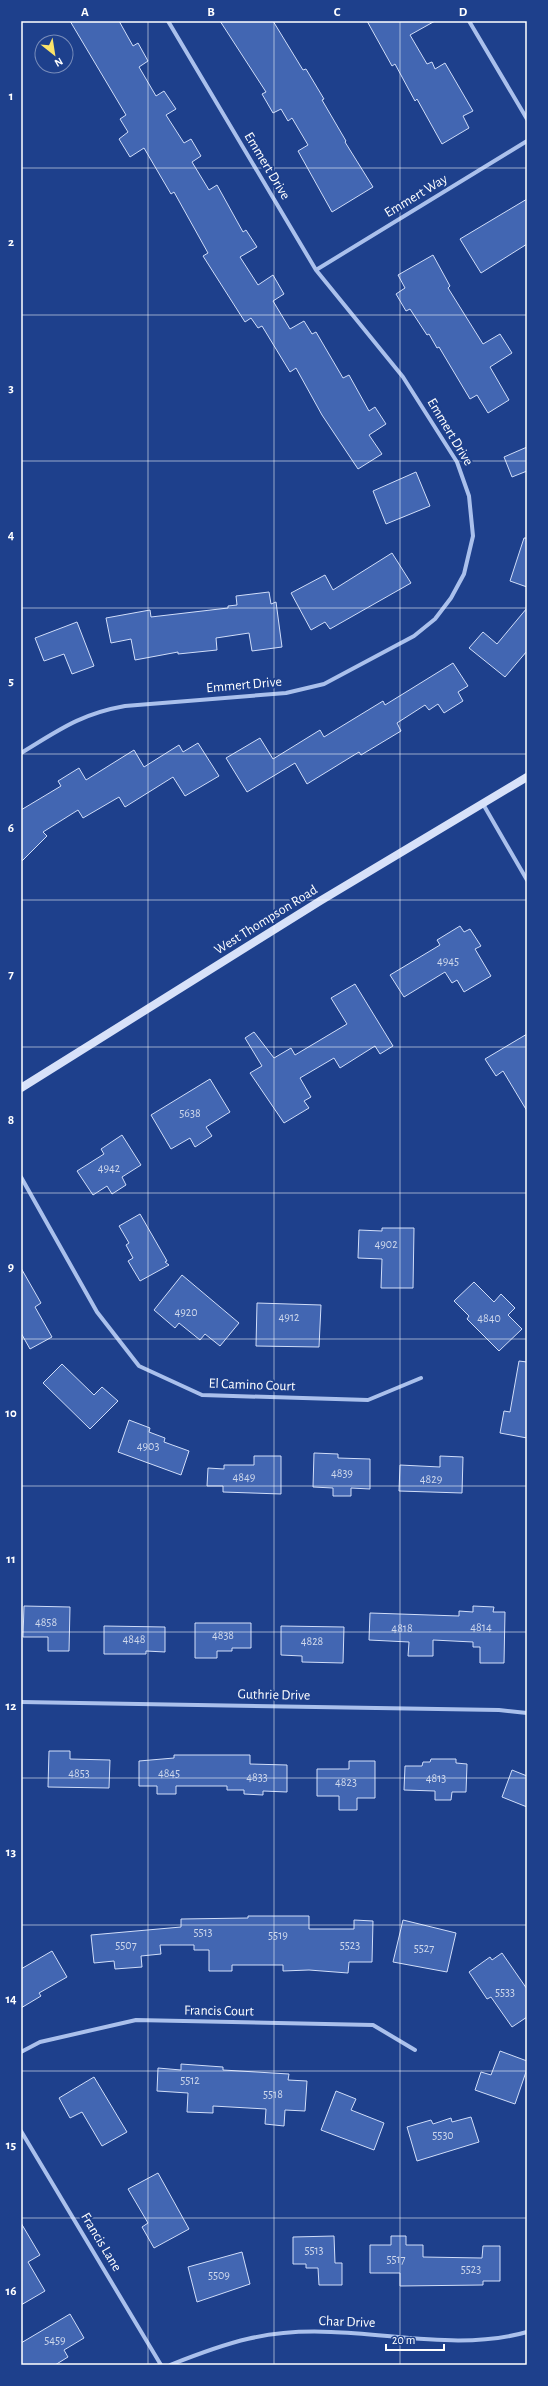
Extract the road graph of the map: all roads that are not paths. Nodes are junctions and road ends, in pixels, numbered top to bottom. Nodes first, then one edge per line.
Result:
1 (168, 21) edge
2 (470, 21) edge
3 (527, 120) edge
4 (527, 141) edge
5 (316, 270) junction
6 (21, 753) edge
7 (527, 777) edge
8 (483, 804) junction
9 (527, 880) edge
10 (21, 1088) edge
11 (21, 1177) edge
12 (421, 1378) dead end
13 (21, 1702) edge
14 (527, 1713) edge
15 (415, 2050) dead end
16 (21, 2052) edge
17 (21, 2131) edge
18 (527, 2332) edge
19 (161, 2365) edge
20 (170, 2365) edge

1 - 5 street, Emmert Drive
2 - 3 street
4 - 5 street, Emmert Way
5 - 6 street, Emmert Drive
7 - 8 main road, West Thompson Road
8 - 9 street
8 - 10 main road, West Thompson Road
11 - 12 street, El Camino Court
13 - 14 street, Guthrie Drive
15 - 16 street, Francis Court
17 - 19 street, Francis Lane
18 - 20 street, Char Drive

